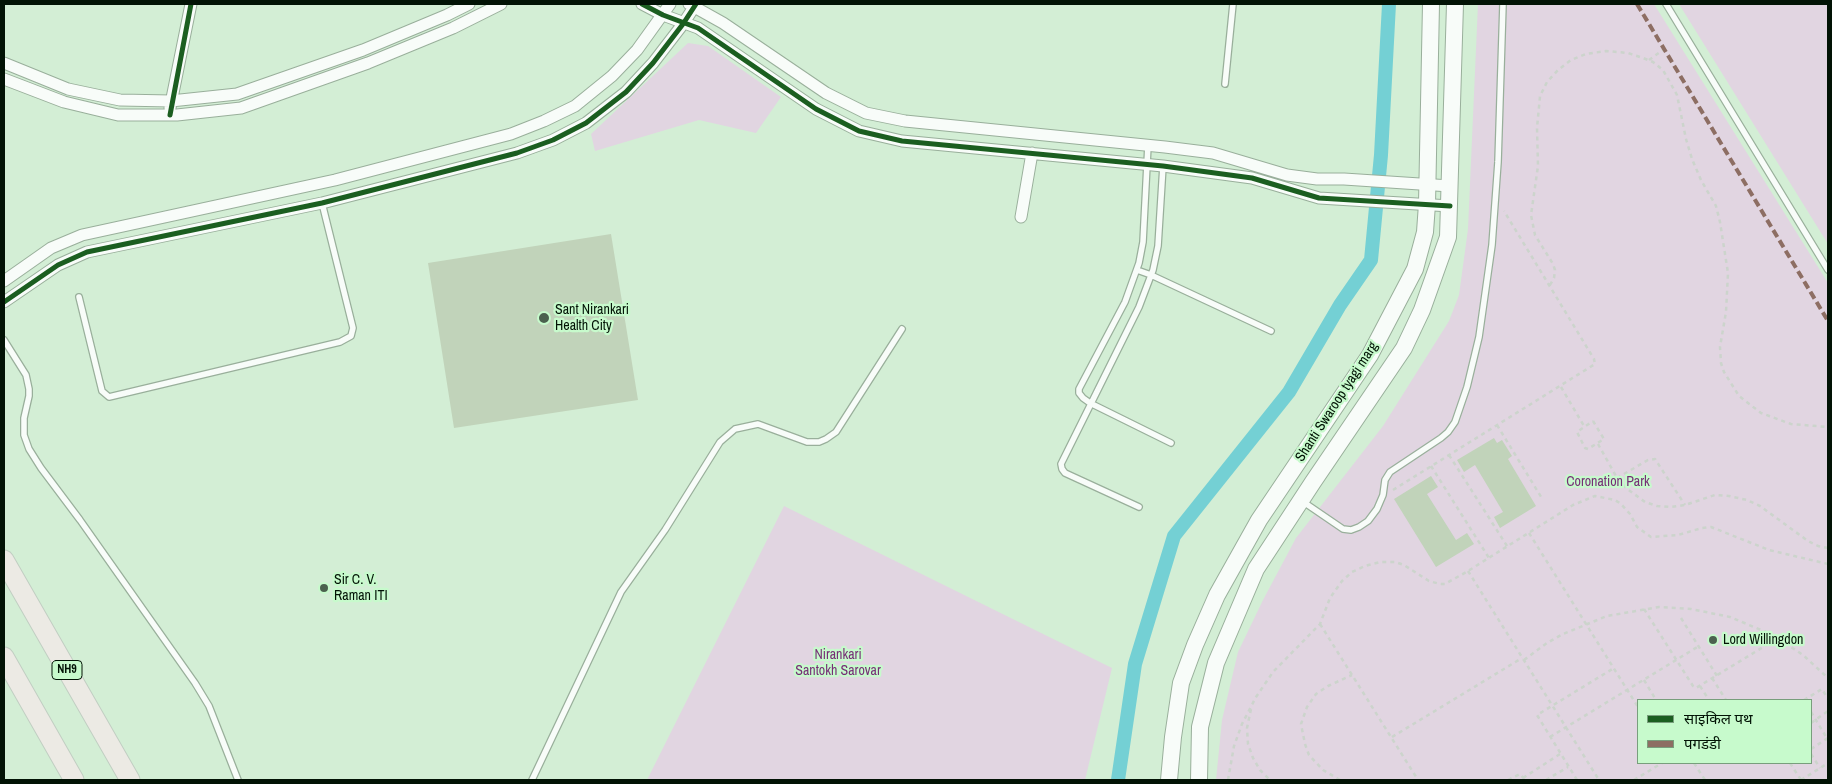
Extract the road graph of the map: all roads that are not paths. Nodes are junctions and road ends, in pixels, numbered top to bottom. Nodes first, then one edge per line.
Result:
1 (191, 4) edge
2 (469, 4) edge
3 (500, 4) edge
4 (642, 4) edge
5 (670, 4) edge
6 (1233, 4) edge
7 (1431, 4) edge
8 (1455, 4) edge
9 (1503, 4) edge
10 (1666, 4) edge
11 (693, 5) edge
12 (663, 16) junction
13 (683, 24) junction
14 (4, 63) edge
15 (4, 79) edge
16 (1226, 84) dead end
17 (838, 99) junction
18 (171, 101) junction
19 (170, 115) junction
20 (829, 116) junction
21 (1043, 134) junction
22 (1148, 145) junction
23 (1165, 147) junction
24 (1036, 153) junction
25 (404, 162) junction
26 (1146, 164) junction
27 (1163, 166) junction
28 (1284, 174) junction
29 (409, 181) junction
30 (1427, 185) junction
31 (1282, 186) junction
32 (1450, 186) junction
33 (270, 194) junction
34 (322, 203) junction
35 (1427, 204) junction
36 (1450, 206) junction
37 (275, 212) junction
38 (1021, 217) dead end
39 (1137, 270) junction
40 (1828, 270) edge
41 (1151, 275) junction
42 (4, 281) edge
43 (79, 297) dead end
44 (4, 302) edge
45 (902, 328) dead end
46 (1271, 331) dead end
47 (4, 340) edge
48 (1090, 403) junction
49 (1171, 443) dead end
50 (1301, 500) junction
51 (1140, 507) dead end
52 (4, 560) edge
53 (4, 657) edge
54 (74, 780) edge
55 (130, 780) edge
56 (238, 780) edge
57 (532, 780) edge
58 (1169, 780) edge
59 (1199, 780) edge

1 - 18 street
2 - 18 street
3 - 19 street
4 - 12 street
5 - 12 street
6 - 16 lane
7 - 30 main road, Shanti Swaroop tyagi marg
8 - 32 main road, Shanti Swaroop tyagi marg
9 - 50 lane
10 - 40 lane
11 - 13 street
11 - 17 street
12 - 13 street
12 - 25 street
13 - 20 street
13 - 29 street
14 - 18 street
15 - 19 street
17 - 20 street
17 - 21 street
18 - 19 street
20 - 24 street
21 - 22 street
21 - 24 street
22 - 23 street
22 - 26 lane
23 - 27 street
23 - 28 street
24 - 26 street
24 - 38 street
25 - 29 street
25 - 33 street
26 - 27 street
26 - 39 lane
27 - 31 street
27 - 41 lane
28 - 30 street
28 - 31 street
29 - 34 street
30 - 32 street
30 - 35 main road, Shanti Swaroop tyagi marg
31 - 35 street
32 - 36 main road, Shanti Swaroop tyagi marg
33 - 37 street
33 - 42 street
34 - 37 street
34 - 43 lane
35 - 36 street
35 - 58 main road, Shanti Swaroop tyagi marg
36 - 50 main road, Shanti Swaroop tyagi marg
37 - 44 street
39 - 41 lane
39 - 48 lane
41 - 46 lane
41 - 48 lane
45 - 57 lane
47 - 56 lane
48 - 49 lane
48 - 51 lane
50 - 59 main road, Shanti Swaroop tyagi marg
52 - 55 highway, NH9
53 - 54 highway

